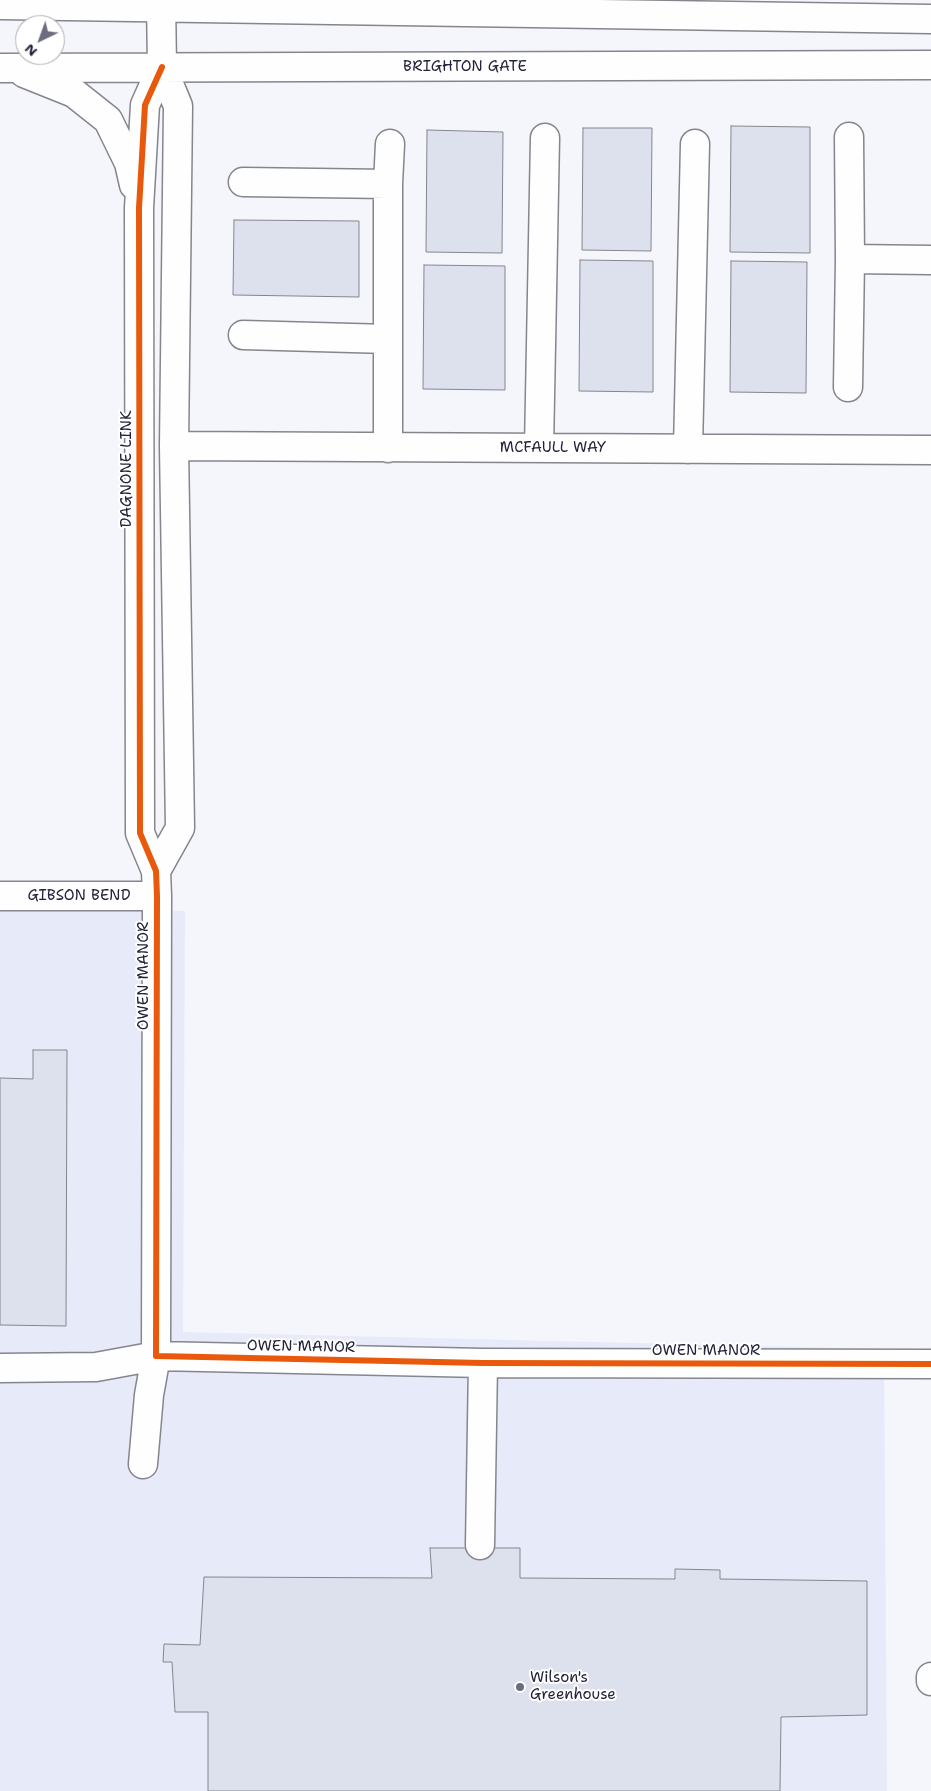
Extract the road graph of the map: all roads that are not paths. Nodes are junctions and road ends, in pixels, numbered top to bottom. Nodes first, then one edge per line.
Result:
1 (162, 4) edge
2 (0, 5) edge
3 (266, 5) edge
4 (842, 9) edge
5 (931, 19) edge
6 (931, 65) edge
7 (162, 67) junction
8 (6, 68) edge
9 (849, 137) dead end
10 (544, 138) dead end
11 (390, 144) dead end
12 (695, 144) dead end
13 (243, 182) dead end
14 (388, 184) junction
15 (139, 208) junction
16 (850, 259) junction
17 (931, 260) edge
18 (243, 335) dead end
19 (388, 339) junction
20 (848, 387) dead end
21 (174, 446) junction
22 (388, 448) junction
23 (539, 448) junction
24 (688, 449) junction
25 (931, 450) edge
26 (156, 883) junction
27 (0, 896) edge
28 (156, 1356) junction
29 (483, 1363) junction
30 (931, 1364) edge
31 (0, 1368) edge
32 (143, 1464) dead end
33 (480, 1544) dead end

1 - 2 street
1 - 3 street
1 - 7 street
3 - 4 street
4 - 5 street
6 - 7 street, BRIGHTON GATE
7 - 8 street, BRIGHTON GATE
7 - 15 street, DAGNONE LINK
7 - 21 street
8 - 15 street
9 - 16 street
10 - 23 street
11 - 14 street
12 - 24 street
13 - 14 street
14 - 19 street
15 - 26 street, DAGNONE LINK
16 - 17 street
16 - 20 street
18 - 19 street
19 - 22 street
21 - 22 street, MCFAULL WAY
21 - 26 street
22 - 23 street, MCFAULL WAY
23 - 24 street, MCFAULL WAY
24 - 25 street, MCFAULL WAY
26 - 27 street, GIBSON BEND
26 - 28 street, OWEN MANOR
28 - 29 street, OWEN MANOR
28 - 31 street
28 - 32 street
29 - 30 street, OWEN MANOR
29 - 33 street

